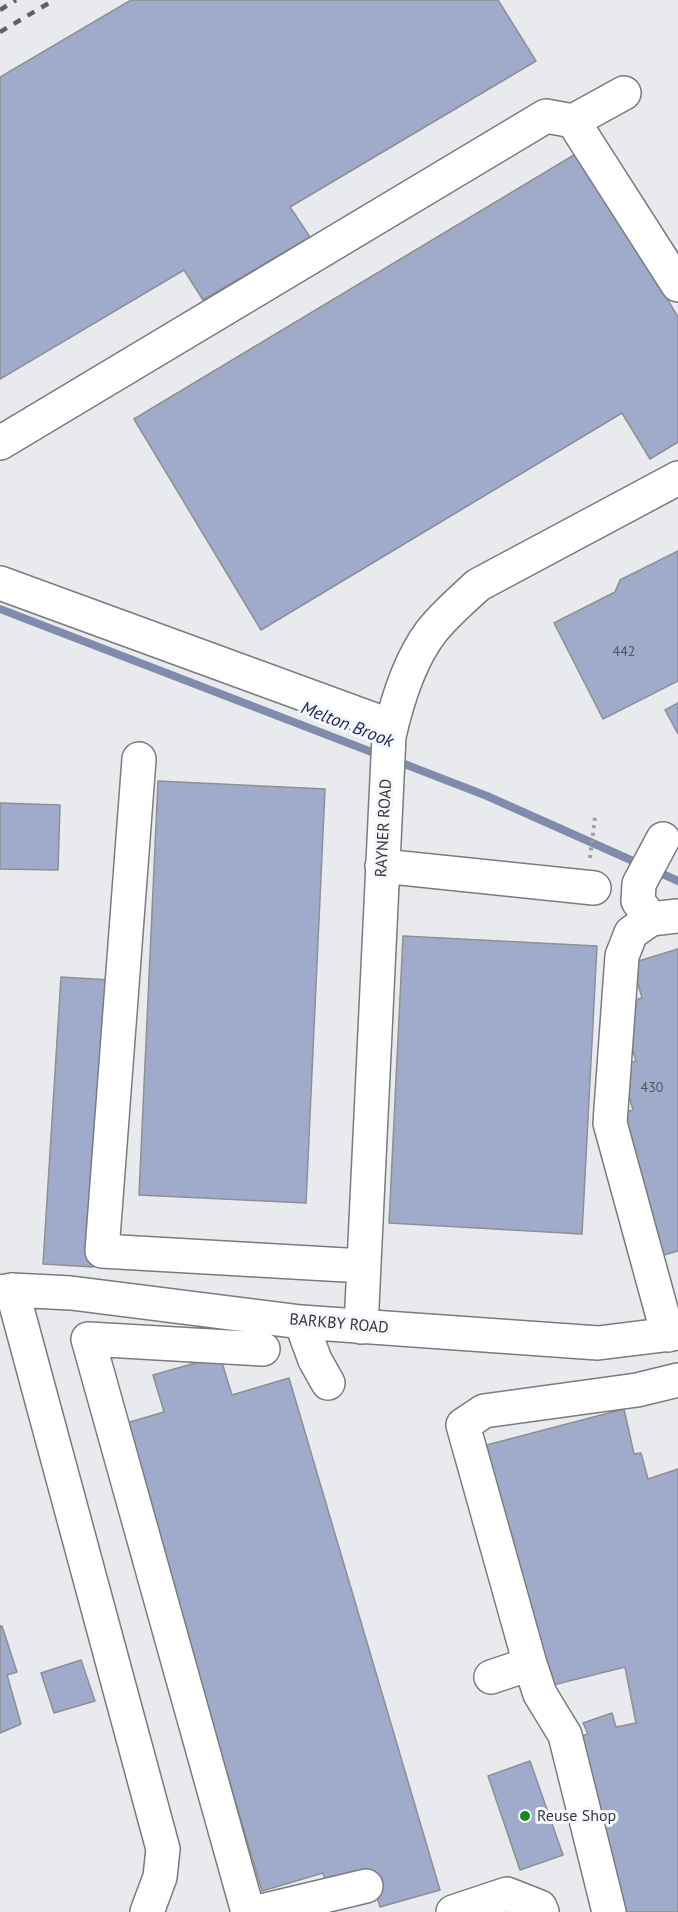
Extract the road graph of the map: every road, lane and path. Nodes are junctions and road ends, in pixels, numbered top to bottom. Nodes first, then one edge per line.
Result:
1 (624, 93) dead end
2 (573, 121) junction
3 (678, 285) edge
4 (0, 443) edge
5 (678, 478) edge
6 (0, 584) edge
7 (390, 731) junction
8 (139, 759) dead end
9 (595, 817) dead end
10 (663, 839) dead end
11 (382, 866) junction
12 (592, 874) joint
13 (665, 917) edge
14 (363, 1266) junction
15 (6, 1291) edge
16 (115, 1298) junction
17 (302, 1322) junction
18 (361, 1327) junction
19 (673, 1334) edge
20 (120, 1341) junction
21 (263, 1349) dead end
22 (678, 1380) edge
23 (328, 1383) dead end
24 (530, 1664) junction
25 (491, 1677) dead end
26 (366, 1886) dead end
27 (147, 1912) edge
28 (248, 1912) edge
29 (258, 1912) edge
30 (453, 1912) edge
31 (542, 1912) edge
32 (609, 1912) edge

1 - 2 street
2 - 3 street
2 - 4 street
5 - 7 street, RAYNER ROAD
6 - 7 street
7 - 11 street, RAYNER ROAD
8 - 14 street
9 - 12 path
10 - 13 street
11 - 12 street
11 - 14 street, RAYNER ROAD
13 - 19 street
14 - 18 street, RAYNER ROAD
15 - 16 street, BARKBY ROAD
15 - 27 street
16 - 17 street, BARKBY ROAD
16 - 20 street
17 - 18 street, BARKBY ROAD
17 - 23 street
18 - 19 street, BARKBY ROAD
20 - 21 street
20 - 28 street
22 - 24 street
24 - 25 street
24 - 32 street
26 - 29 street
30 - 31 street

